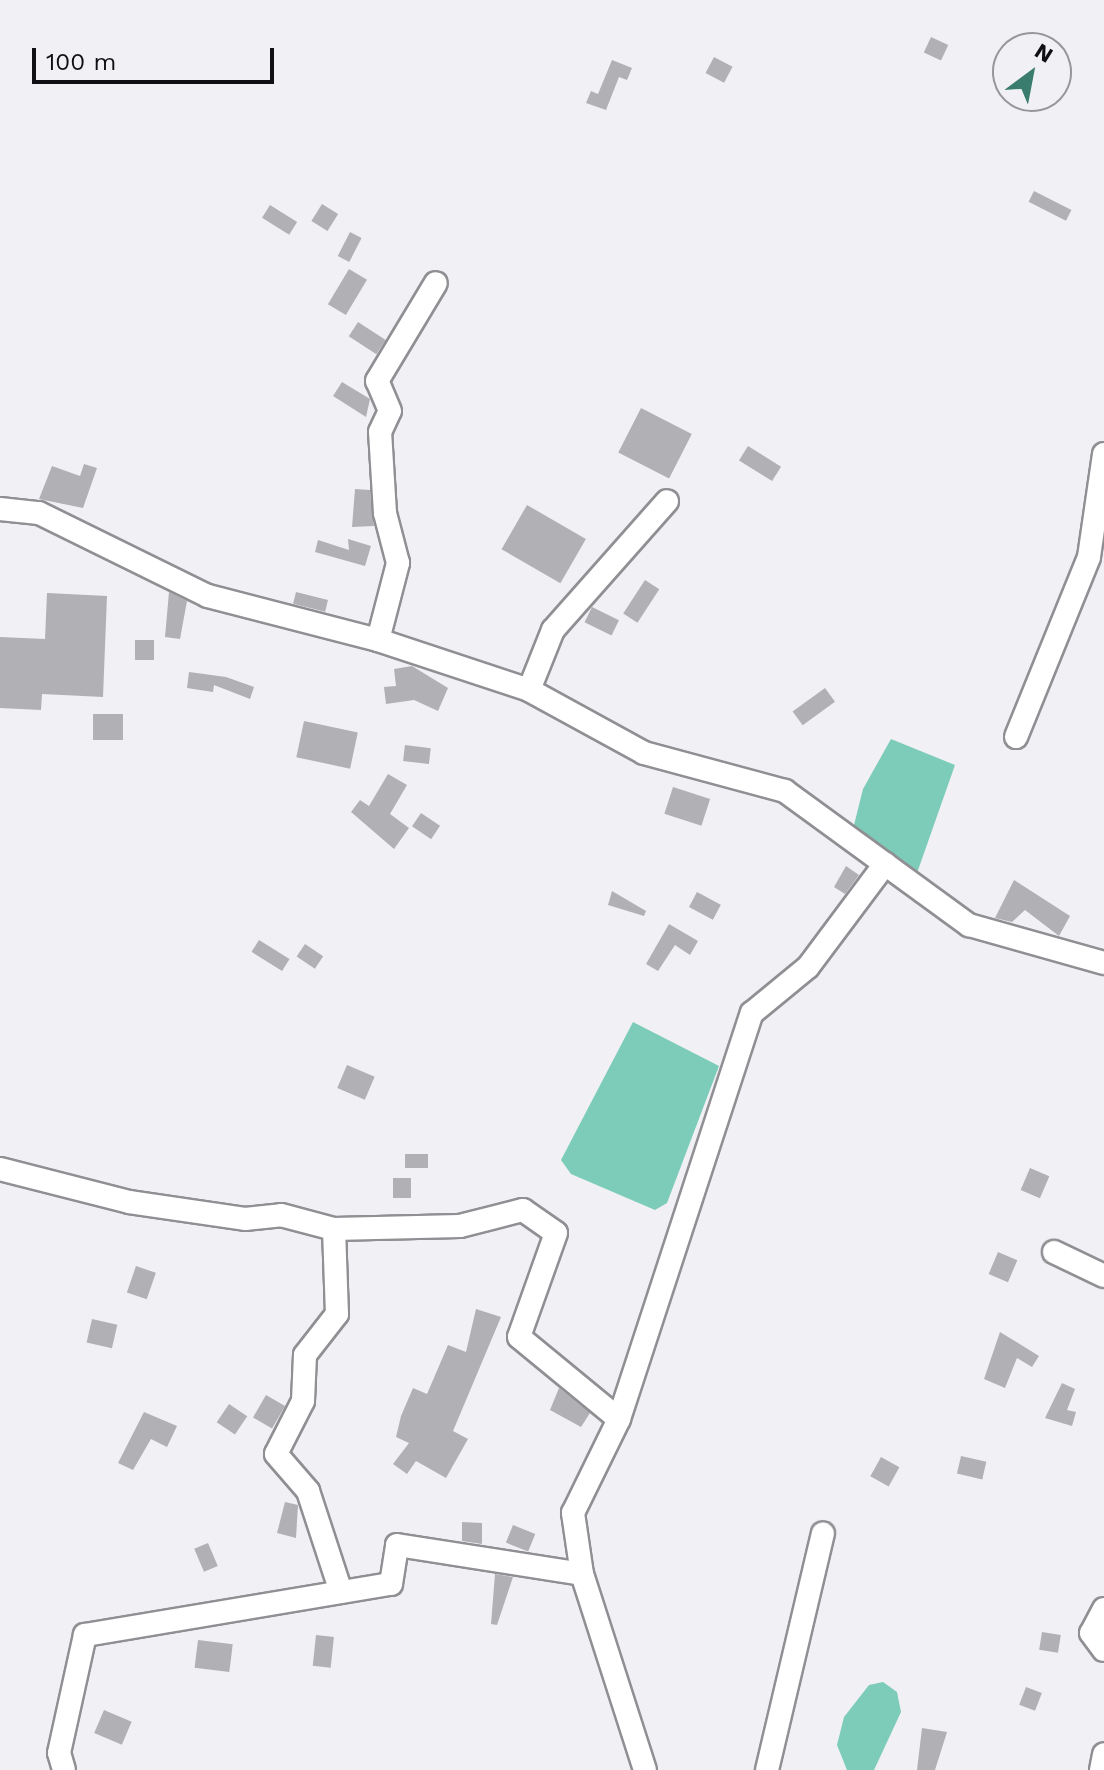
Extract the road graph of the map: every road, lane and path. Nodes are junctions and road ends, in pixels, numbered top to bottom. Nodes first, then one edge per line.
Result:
1 (436, 283) dead end
2 (1104, 454) edge
3 (667, 501) dead end
4 (0, 509) edge
5 (378, 640) junction
6 (529, 690) junction
7 (1016, 737) dead end
8 (885, 864) junction
9 (1104, 963) edge
10 (0, 1169) edge
11 (334, 1229) junction
12 (1054, 1252) dead end
13 (1104, 1276) edge
14 (619, 1419) junction
15 (823, 1534) dead end
16 (582, 1574) junction
17 (341, 1592) junction
18 (1104, 1609) edge
19 (1104, 1650) edge
20 (1104, 1754) edge
21 (64, 1770) edge
22 (645, 1770) edge
23 (767, 1770) edge
24 (1101, 1770) edge

1 - 5 street
2 - 7 street
3 - 6 street
4 - 5 street
5 - 6 street
6 - 8 street
8 - 9 street
8 - 14 street
10 - 11 street
11 - 14 street
11 - 17 street
12 - 13 street
14 - 16 street
15 - 23 street
16 - 17 street
16 - 22 street
17 - 21 street
18 - 19 street
20 - 24 street

